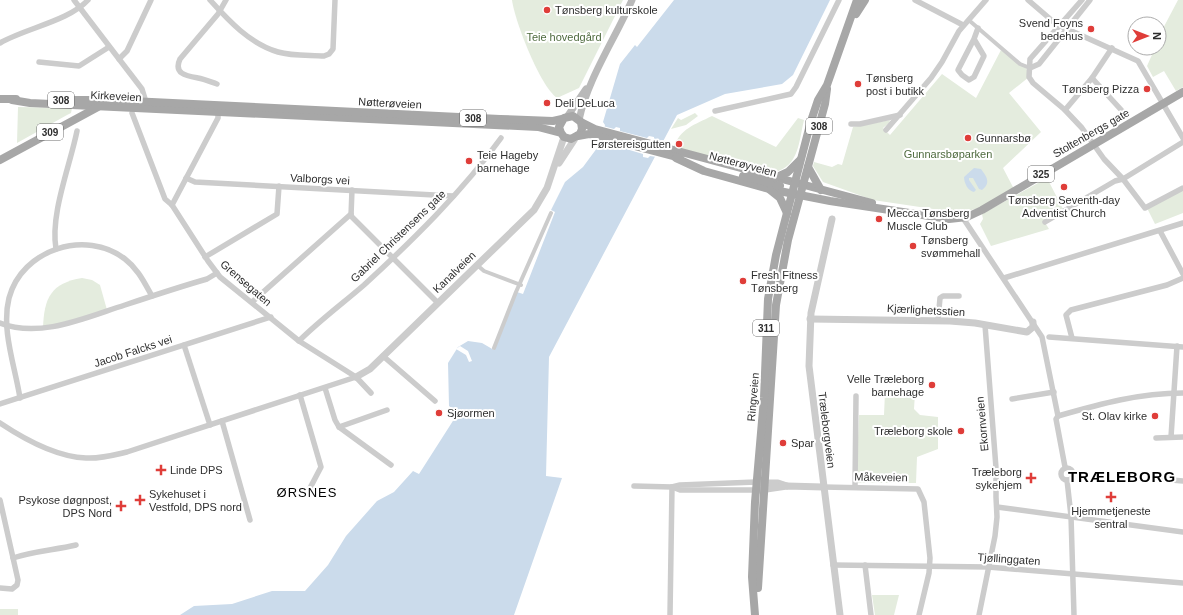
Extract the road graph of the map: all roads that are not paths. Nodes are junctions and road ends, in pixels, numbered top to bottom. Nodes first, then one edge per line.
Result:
1 (74, 0) edge
2 (88, 0) edge
3 (151, 0) edge
4 (210, 0) edge
5 (226, 0) edge
6 (335, 0) edge
7 (632, 0) edge
8 (839, 0) edge
9 (857, 0) edge
10 (865, 0) edge
11 (915, 0) edge
12 (986, 0) edge
13 (1028, 0) edge
14 (1082, 0) edge
15 (1090, 0) edge
16 (80, 8) junction
17 (219, 11) junction
18 (971, 22) dead end
19 (851, 23) junction
20 (963, 25) junction
21 (1059, 26) junction
22 (978, 28) junction
23 (1068, 29) junction
24 (974, 39) junction
25 (0, 43) edge
26 (110, 47) junction
27 (1112, 48) junction
28 (119, 59) junction
29 (39, 62) dead end
30 (1030, 68) junction
31 (596, 74) junction
32 (1092, 78) junction
33 (217, 84) dead end
34 (827, 85) junction
35 (1183, 92) edge
36 (0, 99) edge
37 (12, 100) junction
38 (110, 100) junction
39 (146, 102) junction
40 (1163, 104) junction
41 (100, 106) junction
42 (218, 109) junction
43 (1065, 110) junction
44 (715, 111) dead end
45 (132, 113) dead end
46 (1124, 113) dead end
47 (900, 114) junction
48 (564, 118) junction
49 (580, 121) junction
50 (851, 124) dead end
51 (886, 130) dead end
52 (77, 131) dead end
53 (594, 132) junction
54 (562, 135) junction
55 (577, 137) junction
56 (501, 138) dead end
57 (1183, 138) edge
58 (1183, 142) edge
59 (1093, 144) junction
60 (668, 152) junction
61 (676, 158) junction
62 (800, 159) junction
63 (0, 160) edge
64 (808, 167) junction
65 (554, 172) junction
66 (186, 178) junction
67 (775, 178) junction
68 (1123, 179) junction
69 (279, 186) junction
70 (1183, 188) edge
71 (769, 189) junction
72 (352, 190) junction
73 (798, 190) junction
74 (821, 190) junction
75 (832, 193) junction
76 (453, 196) junction
77 (172, 205) junction
78 (900, 210) junction
79 (551, 213) dead end
80 (787, 213) junction
81 (351, 214) junction
82 (960, 216) junction
83 (832, 219) dead end
84 (1045, 222) dead end
85 (1183, 223) edge
86 (1160, 231) junction
87 (56, 249) junction
88 (205, 257) junction
89 (393, 257) junction
90 (477, 265) junction
91 (217, 273) junction
92 (1183, 274) edge
93 (1004, 278) junction
94 (1183, 278) edge
95 (521, 285) junction
96 (152, 296) junction
97 (958, 296) dead end
98 (252, 302) junction
99 (438, 303) junction
100 (271, 317) junction
101 (810, 318) junction
102 (938, 320) junction
103 (1033, 322) junction
104 (0, 323) edge
105 (985, 325) junction
106 (7, 326) junction
107 (1049, 337) dead end
108 (1072, 338) junction
109 (299, 341) junction
110 (184, 345) junction
111 (1180, 346) edge
112 (494, 348) dead end
113 (383, 356) junction
114 (356, 377) junction
115 (325, 388) junction
116 (1054, 392) junction
117 (371, 393) dead end
118 (1174, 393) junction
119 (1183, 393) edge
120 (300, 396) junction
121 (856, 396) dead end
122 (20, 398) junction
123 (1012, 399) dead end
124 (435, 401) dead end
125 (0, 404) edge
126 (387, 410) dead end
127 (1058, 416) junction
128 (222, 421) junction
129 (0, 423) edge
130 (210, 425) junction
131 (339, 427) junction
132 (1171, 437) junction
133 (1183, 437) edge
134 (1156, 438) dead end
135 (391, 465) dead end
136 (1160, 479) dead end
137 (1183, 481) edge
138 (634, 486) dead end
139 (760, 486) junction
140 (672, 487) junction
141 (823, 487) junction
142 (310, 488) dead end
143 (855, 488) junction
144 (0, 500) edge
145 (997, 507) junction
146 (1071, 516) junction
147 (250, 520) dead end
148 (1183, 532) edge
149 (76, 545) dead end
150 (13, 558) junction
151 (833, 565) junction
152 (865, 565) junction
153 (930, 565) junction
154 (988, 567) junction
155 (1073, 574) junction
156 (1183, 583) edge
157 (0, 588) edge
158 (670, 615) edge
159 (755, 615) edge
160 (760, 615) edge
161 (840, 615) edge
162 (871, 615) edge
163 (919, 615) edge
164 (979, 615) edge
165 (1074, 615) edge

1 - 16 street
2 - 16 street
3 - 28 street
4 - 17 street
5 - 17 street
6 - 17 street
7 - 31 main road
8 - 44 street
9 - 19 main road, 308
10 - 19 main road, 308
11 - 20 street
12 - 20 street
13 - 21 street
14 - 21 street
15 - 23 street
16 - 25 street
16 - 26 street
17 - 33 street
18 - 22 street
19 - 34 main road, 308
20 - 47 street
21 - 23 street
21 - 30 street
22 - 24 street
22 - 30 street
23 - 27 street
23 - 30 street
24 - 24 street
26 - 28 street
26 - 29 street
27 - 32 street
27 - 40 street
28 - 39 street
30 - 43 street
31 - 48 main road
31 - 49 main road
32 - 43 street
32 - 46 street
34 - 62 main road, 308
34 - 64 main road, 308
35 - 40 main road, Stoltenbergs gate / 325
36 - 37 main road, Kirkeveien / 308
37 - 38 main road, Kirkeveien / 308
37 - 41 main road, Kirkeveien / 308
38 - 39 main road, Kirkeveien / 308
38 - 41 main road, 309
39 - 42 main road, Kirkeveien / 308
40 - 57 street
40 - 59 main road, Stoltenbergs gate / 325
41 - 42 main road, Kirkeveien / 308
41 - 63 main road, 309
42 - 48 main road, Nøtterøveien / 308
42 - 54 main road, Nøtterøveien / 308
42 - 66 street
43 - 59 street
45 - 77 street, Grensegaten
47 - 50 street
47 - 51 street
48 - 49 main road, 308
48 - 54 main road
49 - 53 main road, 308
49 - 55 main road
52 - 87 street
53 - 55 main road, 308
53 - 60 main road, 308
54 - 55 main road, 308
54 - 65 street, Kanalveien
55 - 65 street, Kanalveien
56 - 76 street, Gabriel Christensens gate
58 - 68 street
59 - 68 street
59 - 82 main road, Stoltenbergs gate / 325
60 - 61 main road, Nøtterøyveien / 308
60 - 67 main road, Nøtterøyveien / 308
61 - 71 main road, Nøtterøyveien / 308
61 - 73 main road, Nøtterøyveien / 308
62 - 67 main road, 308
62 - 73 main road, 308
64 - 73 main road, 308
64 - 74 main road
65 - 90 street, Kanalveien
66 - 69 street, Valborgs vei
66 - 77 street
67 - 73 main road, Nøtterøyveien / 308
68 - 70 street
68 - 84 street
69 - 72 street, Valborgs vei
69 - 88 street
71 - 73 main road, Nøtterøyveien / 308
71 - 80 main road
72 - 76 street, Valborgs vei
72 - 81 street
73 - 74 main road, Stoltenbergs gate / 325
73 - 75 main road, Stoltenbergs gate / 325
73 - 78 main road, Stoltenbergs gate / 325
73 - 80 main road, Ringveien / 311
73 - 139 main road, Ringveien / 311
74 - 75 main road, Stoltenbergs gate / 325
75 - 78 main road, Stoltenbergs gate / 325
76 - 89 street, Gabriel Christensens gate
77 - 88 street, Grensegaten
78 - 82 main road, Stoltenbergs gate / 325
79 - 95 street
80 - 139 main road, Ringveien / 311
81 - 89 street
81 - 98 street
82 - 93 street
83 - 101 street, Træleborgveien
85 - 86 street
86 - 92 street
86 - 93 street
87 - 96 street
87 - 106 street
88 - 91 street, Grensegaten
89 - 99 street
89 - 109 street, Gabriel Christensens gate
90 - 95 street
90 - 99 street, Kanalveien
91 - 96 street
91 - 98 street, Grensegaten
93 - 103 street
94 - 108 street
95 - 112 street
96 - 106 street
97 - 102 street
98 - 100 street, Grensegaten
99 - 113 street, Kanalveien
100 - 109 street, Grensegaten
100 - 110 street, Jacob Falcks vei
101 - 102 street, Kjærlighetsstien
101 - 141 street, Træleborgveien
102 - 105 street, Kjærlighetsstien
103 - 105 street, Kjærlighetsstien
103 - 116 street
104 - 106 street
105 - 145 street, Ekornveien
106 - 122 street
107 - 108 street
108 - 111 street
109 - 114 street, Grensegaten
110 - 122 street, Jacob Falcks vei
110 - 130 street
111 - 118 street
113 - 114 street, Kanalveien
113 - 124 street
114 - 115 street
114 - 117 street, Grensegaten
115 - 120 street
115 - 131 street
116 - 123 street
116 - 127 street
118 - 119 street
118 - 127 street
118 - 132 street
120 - 128 street
120 - 142 street
121 - 143 street
122 - 125 street, Jacob Falcks vei
126 - 131 street
127 - 146 street
128 - 130 street
128 - 147 street
129 - 130 street
131 - 135 street
132 - 133 street
132 - 134 street
136 - 137 street
138 - 140 street
139 - 140 street
139 - 141 street, Måkeveien
139 - 159 main road, Ringveien / 311
139 - 160 main road, Ringveien / 311
140 - 158 street
141 - 143 street, Måkeveien
141 - 151 street, Træleborgveien
143 - 153 street, Måkeveien
144 - 150 street
145 - 146 street
145 - 154 street, Ekornveien
146 - 148 street
146 - 155 street
149 - 150 street
150 - 157 street
151 - 152 street, Tjøllinggaten
151 - 161 street, Træleborgveien
152 - 153 street, Tjøllinggaten
152 - 162 street
153 - 154 street, Tjøllinggaten
153 - 163 street, Måkeveien
154 - 155 street, Tjøllinggaten
154 - 164 street, Ekornveien
155 - 156 street, Tjøllinggaten
155 - 165 street

